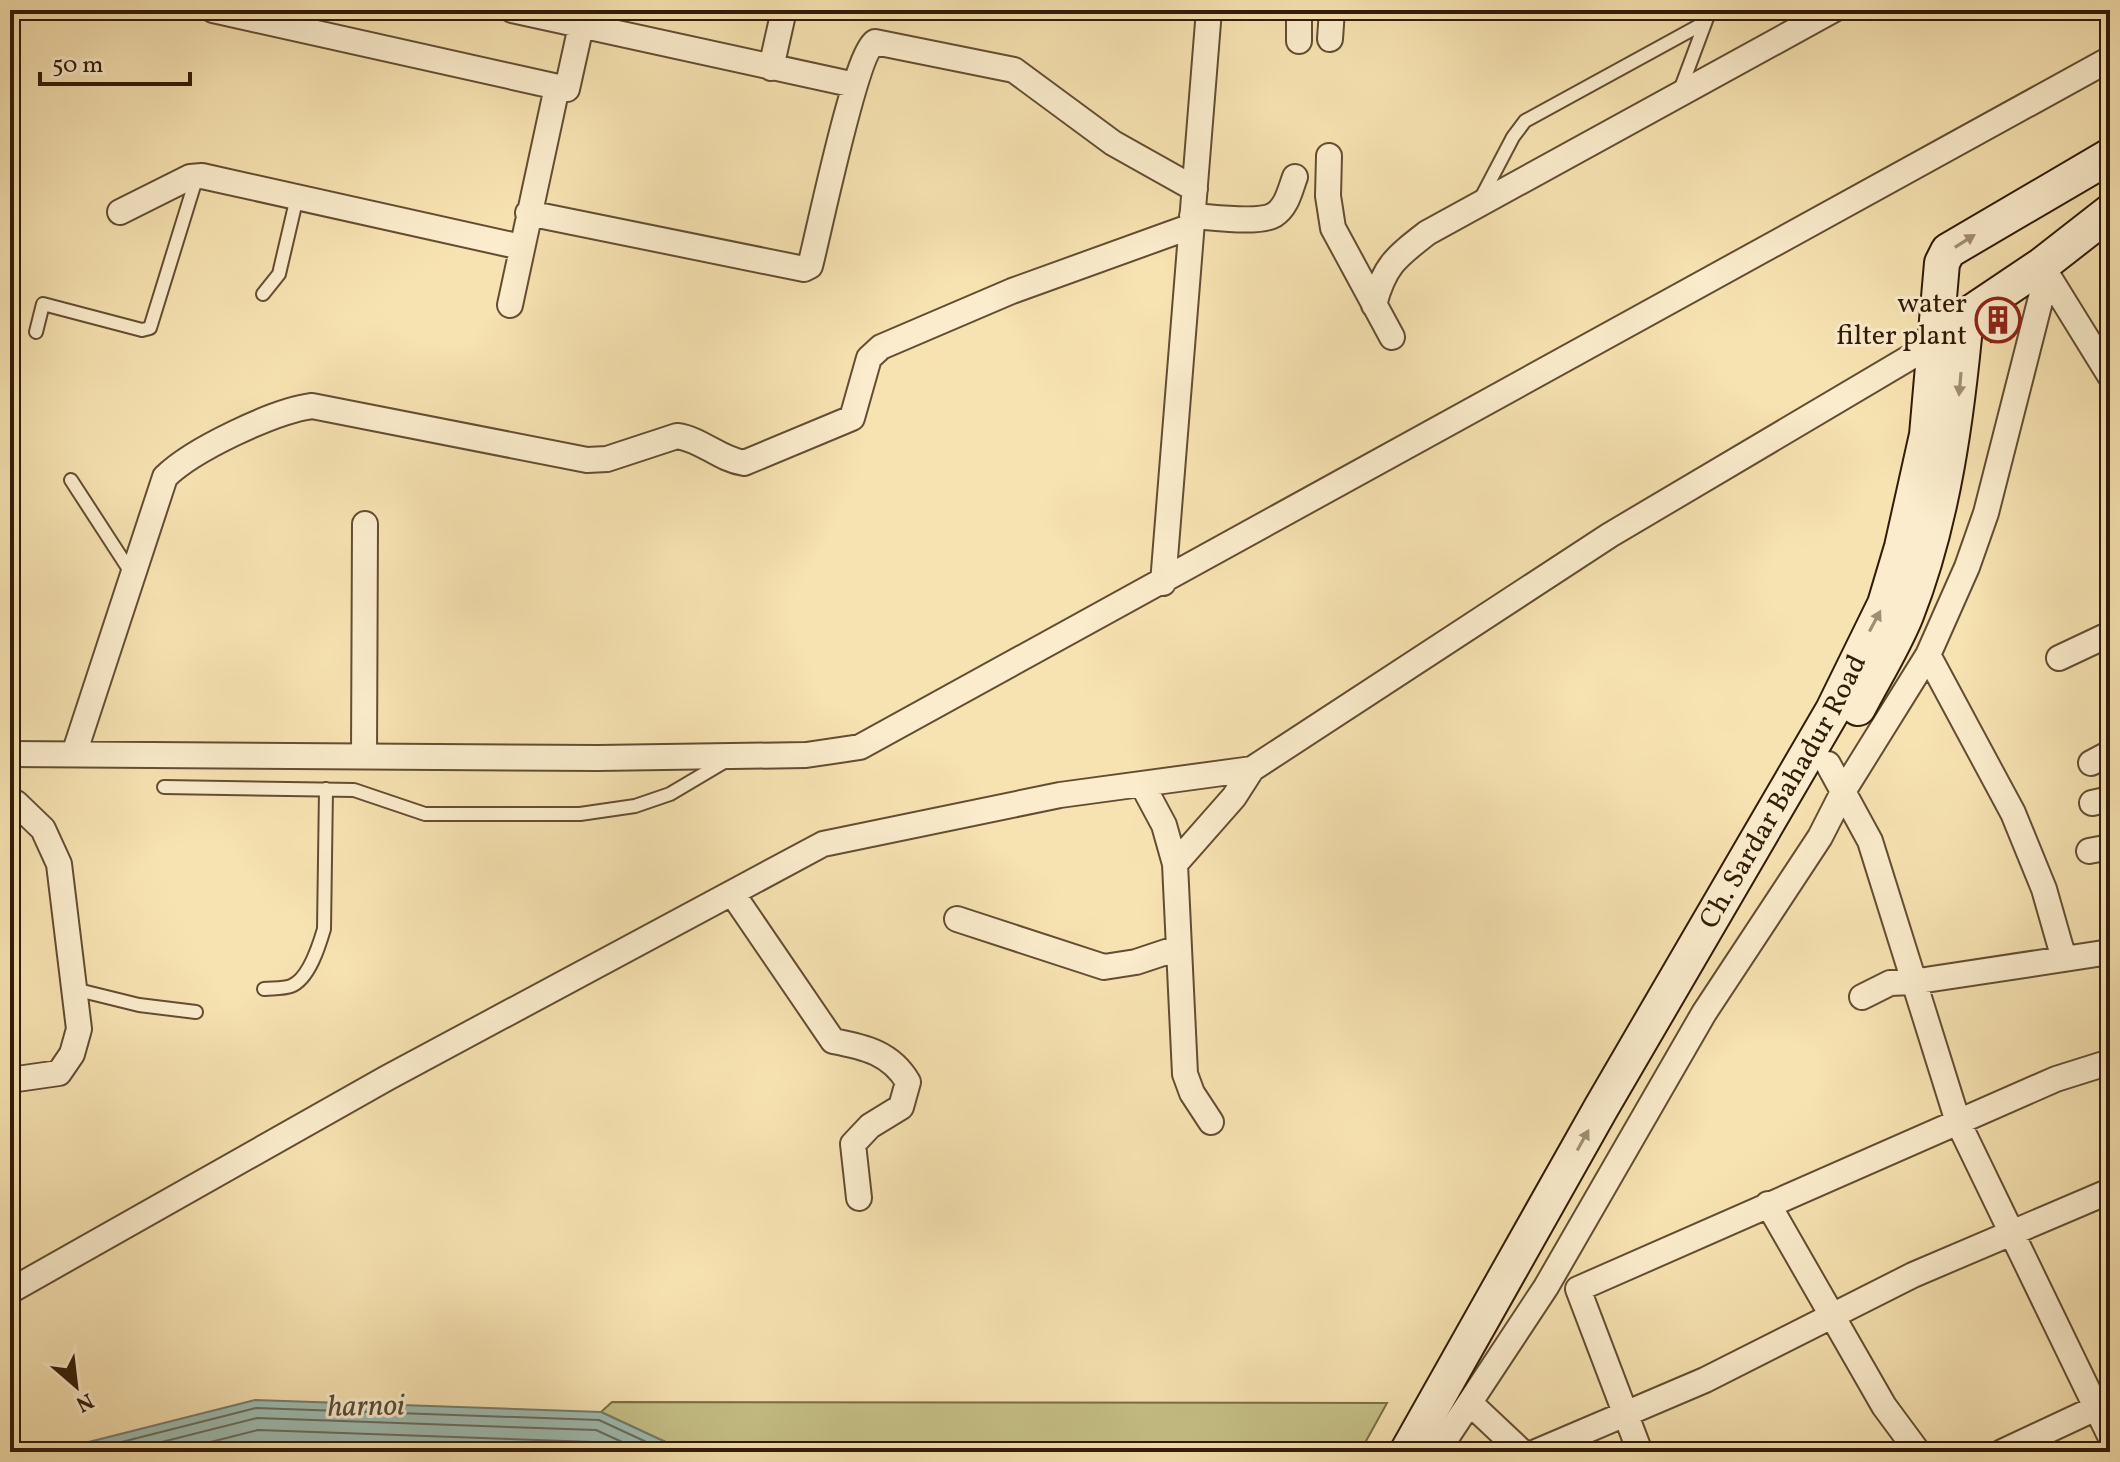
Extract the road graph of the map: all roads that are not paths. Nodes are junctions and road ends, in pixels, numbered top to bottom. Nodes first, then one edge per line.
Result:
1 (213, 10) edge
2 (512, 10) edge
3 (784, 10) edge
4 (1209, 10) edge
5 (1299, 10) edge
6 (1332, 10) edge
7 (1710, 10) edge
8 (1833, 10) edge
9 (572, 19) edge
10 (1704, 23) junction
11 (1330, 39) dead end
12 (1299, 41) dead end
13 (2110, 59) edge
14 (771, 68) junction
15 (855, 85) junction
16 (557, 87) junction
17 (1678, 95) junction
18 (1329, 156) dead end
19 (2110, 156) edge
20 (197, 176) junction
21 (1295, 177) dead end
22 (1195, 189) junction
23 (297, 197) junction
24 (1477, 205) junction
25 (120, 212) dead end
26 (2110, 212) edge
27 (528, 213) junction
28 (1192, 221) junction
29 (521, 247) junction
30 (2045, 270) junction
31 (263, 294) dead end
32 (510, 305) dead end
33 (1374, 305) junction
34 (1966, 316) junction
35 (36, 332) dead end
36 (1392, 337) dead end
37 (1936, 342) junction
38 (2110, 376) edge
39 (71, 480) dead end
40 (365, 524) dead end
41 (133, 577) junction
42 (1163, 583) junction
43 (2110, 634) edge
44 (1928, 655) junction
45 (2059, 658) dead end
46 (10, 754) edge
47 (74, 754) junction
48 (735, 755) junction
49 (364, 756) junction
50 (1252, 769) junction
51 (1836, 777) junction
52 (1142, 784) junction
53 (164, 787) dead end
54 (326, 789) junction
55 (10, 803) edge
56 (1175, 864) junction
57 (732, 893) junction
58 (957, 919) dead end
59 (1178, 948) junction
60 (2110, 952) edge
61 (2064, 959) junction
62 (1912, 982) junction
63 (74, 989) junction
64 (264, 989) dead end
65 (1862, 997) dead end
66 (196, 1012) dead end
67 (2110, 1062) edge
68 (10, 1080) edge
69 (1211, 1122) dead end
70 (1958, 1122) junction
71 (2110, 1191) edge
72 (859, 1198) dead end
73 (1768, 1204) junction
74 (2014, 1232) junction
75 (1546, 1287) junction
76 (1578, 1289) junction
77 (10, 1291) edge
78 (1833, 1315) junction
79 (2103, 1403) edge
80 (1471, 1404) junction
81 (1625, 1414) junction
82 (2110, 1436) edge
83 (2011, 1450) edge
84 (1407, 1452) edge
85 (1434, 1452) edge
86 (1522, 1452) edge
87 (1536, 1452) edge
88 (1640, 1452) edge
89 (1918, 1452) edge

1 - 16 street
2 - 9 street
3 - 14 street
4 - 22 street
5 - 12 street
6 - 11 street
7 - 10 lane
8 - 17 street
9 - 14 street
9 - 16 street
10 - 17 lane
10 - 24 lane
13 - 42 street
14 - 15 street
15 - 22 street
15 - 27 street
16 - 27 street
17 - 24 street
18 - 33 street
37 -> 19 main road, Ch. Sardar Bahadur Road
20 - 23 street
20 - 25 street
20 - 35 lane
21 - 28 street
22 - 28 street
23 - 29 street
23 - 31 lane
24 - 33 street
26 - 30 main road
27 - 29 street
28 - 41 street
28 - 42 street
29 - 32 street
30 - 34 main road
30 - 38 street
30 - 44 street
33 - 36 street
34 - 37 main road
34 -> 51 main road, Ch. Sardar Bahadur Road
37 - 50 street
84 -> 37 main road, Ch. Sardar Bahadur Road
39 - 41 lane
40 - 49 street
41 - 47 street
42 - 48 street
43 - 45 street
44 - 51 street
44 - 61 street
46 - 47 street
47 - 49 street
48 - 49 street
48 - 54 lane
50 - 52 street
50 - 56 street
51 - 62 street
51 - 75 street
51 - 85 main road, Ch. Sardar Bahadur Road
52 - 56 street
52 - 57 street
53 - 54 lane
54 - 64 lane
55 - 63 street
56 - 59 street
57 - 72 street
57 - 77 street
58 - 59 street
59 - 69 street
60 - 61 street
61 - 62 street
62 - 65 street
62 - 70 street
63 - 66 lane
63 - 68 street
67 - 70 street
70 - 73 street
70 - 74 street
71 - 74 street
73 - 76 street
73 - 78 street
74 - 78 street
74 - 79 street
75 - 76 street
75 - 80 street
76 - 81 street
78 - 81 street
78 - 89 street
79 - 82 street
79 - 83 street
80 - 85 street
80 - 86 street
81 - 87 street
81 - 88 street

